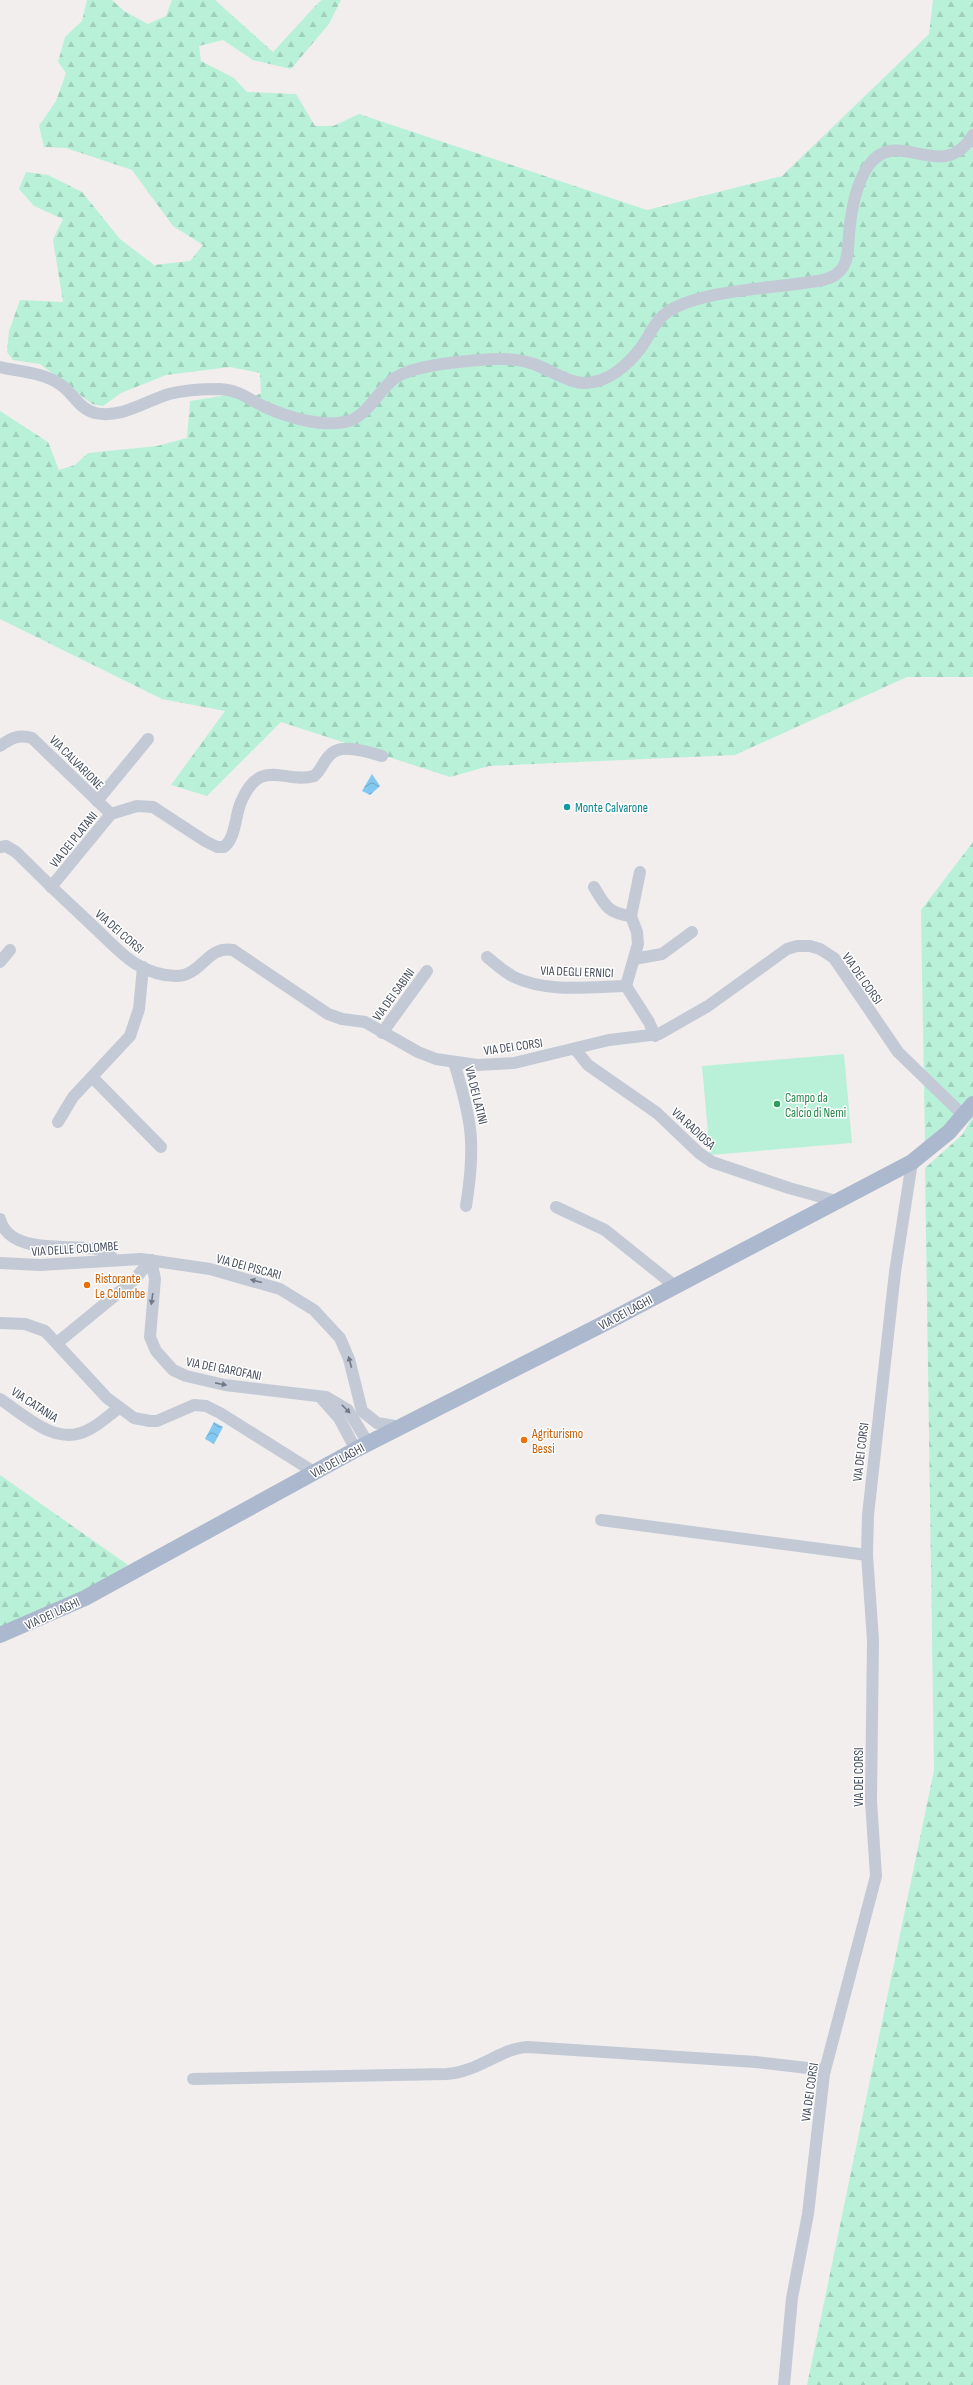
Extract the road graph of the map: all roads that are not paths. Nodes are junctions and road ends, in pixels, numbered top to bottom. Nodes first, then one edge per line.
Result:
1 (973, 135) edge
2 (0, 367) edge
3 (148, 739) dead end
4 (0, 746) edge
5 (382, 756) dead end
6 (97, 802) junction
7 (110, 814) junction
8 (0, 847) edge
9 (640, 872) dead end
10 (51, 887) junction
11 (594, 887) dead end
12 (631, 916) junction
13 (692, 932) dead end
14 (10, 950) dead end
15 (487, 957) dead end
16 (634, 959) junction
17 (0, 962) edge
18 (143, 967) junction
19 (426, 971) dead end
20 (626, 986) junction
21 (382, 1033) junction
22 (655, 1036) junction
23 (575, 1048) junction
24 (454, 1062) junction
25 (92, 1077) junction
26 (968, 1110) edge
27 (58, 1122) dead end
28 (161, 1147) dead end
29 (912, 1162) junction
30 (836, 1201) junction
31 (466, 1206) dead end
32 (556, 1207) dead end
33 (0, 1219) edge
34 (114, 1260) junction
35 (151, 1260) junction
36 (0, 1263) edge
37 (675, 1286) junction
38 (0, 1324) edge
39 (57, 1343) junction
40 (0, 1398) edge
41 (119, 1408) junction
42 (362, 1411) junction
43 (402, 1427) junction
44 (366, 1444) junction
45 (314, 1472) junction
46 (601, 1520) dead end
47 (867, 1555) junction
48 (0, 1635) edge
49 (825, 2070) junction
50 (193, 2079) dead end
51 (784, 2385) edge

1 - 2 street
3 - 6 street
4 - 6 street, VIA CALVARIONE
5 - 7 street, VIA DEI PLATANI
6 - 7 street, VIA CALVARIONE
7 - 10 street, VIA DEI PLATANI
8 - 10 street, VIA DEI CORSI
9 - 12 street
10 - 18 street, VIA DEI CORSI
11 - 12 street
12 - 16 street
13 - 16 street
14 - 17 street
15 - 20 street, VIA DEGLI ERNICI
16 - 20 street
18 - 21 street, VIA DEI CORSI
18 - 25 street
19 - 21 street, VIA DEI SABINI
20 - 22 street
21 - 24 street, VIA DEI CORSI
22 - 23 street, VIA DEI CORSI
22 - 26 street, VIA DEI CORSI
23 - 24 street, VIA DEI CORSI
23 - 30 street, VIA RADIOSA
24 - 31 street, VIA DEI LATINI
25 - 27 street
25 - 28 street
26 - 29 main road, VIA DEI LAGHI
29 - 30 main road, VIA DEI LAGHI
29 - 47 street, VIA DEI CORSI
30 - 37 main road, VIA DEI LAGHI
32 - 37 street
33 - 34 street
34 - 35 street, VIA DELLE COLOMBE
34 - 36 street, VIA DELLE COLOMBE
35 - 39 street
42 -> 35 street, VIA DEI PISCARI
35 -> 44 street, VIA DEI GAROFANI
37 - 43 main road, VIA DEI LAGHI
38 - 39 street
39 - 41 street
40 - 41 street, VIA CATANIA
41 - 45 street
42 - 43 street
42 - 44 street, VIA DEI PISCARI
43 - 44 main road, VIA DEI LAGHI
44 - 45 main road, VIA DEI LAGHI
45 - 48 main road, VIA DEI LAGHI
46 - 47 street
47 - 49 street, VIA DEI CORSI
49 - 50 street
49 - 51 street, VIA DEI CORSI

